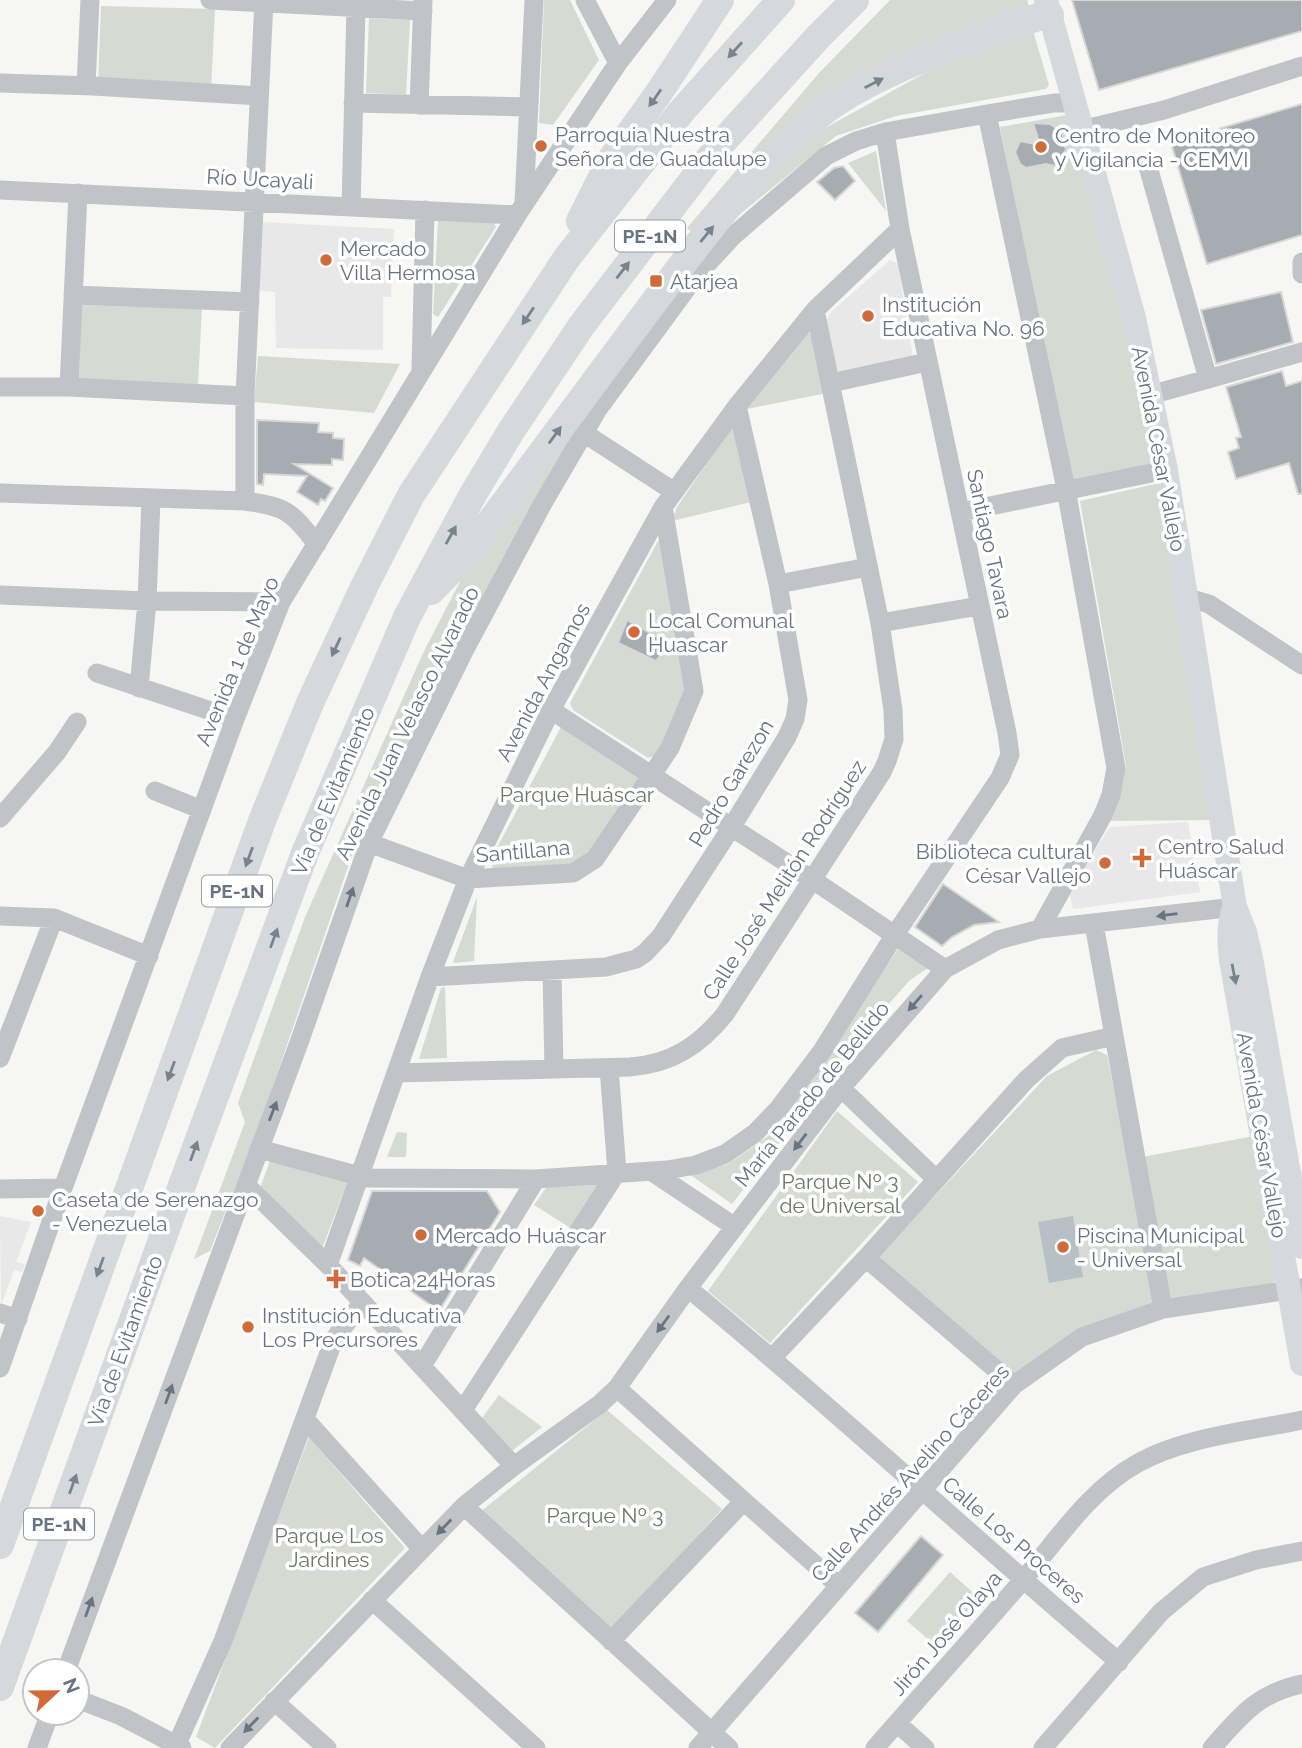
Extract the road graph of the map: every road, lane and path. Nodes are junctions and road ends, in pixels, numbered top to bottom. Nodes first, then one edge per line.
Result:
1 (90, 0) edge
2 (210, 0) edge
3 (534, 0) edge
4 (585, 0) edge
5 (667, 0) edge
6 (720, 0) edge
7 (781, 0) edge
8 (855, 0) edge
9 (264, 1) edge
10 (423, 5) edge
11 (1048, 7) edge
12 (356, 8) junction
13 (618, 62) junction
14 (1302, 66) edge
15 (0, 83) edge
16 (86, 86) junction
17 (259, 96) junction
18 (354, 103) junction
19 (1074, 103) junction
20 (419, 105) junction
21 (527, 107) junction
22 (987, 114) junction
23 (1081, 130) junction
24 (884, 132) junction
25 (1147, 163) dead end
26 (0, 190) edge
27 (78, 193) junction
28 (254, 202) junction
29 (351, 207) junction
30 (521, 209) junction
31 (425, 210) junction
32 (900, 229) junction
33 (566, 259) junction
34 (1302, 262) edge
35 (1302, 274) edge
36 (73, 295) junction
37 (250, 302) junction
38 (815, 310) junction
39 (1302, 352) edge
40 (927, 362) junction
41 (421, 372) junction
42 (1208, 379) junction
43 (831, 383) junction
44 (0, 387) edge
45 (68, 387) junction
46 (1150, 395) junction
47 (245, 396) junction
48 (737, 406) junction
49 (584, 433) junction
50 (1166, 470) junction
51 (1066, 489) junction
52 (0, 493) edge
53 (151, 499) junction
54 (668, 499) junction
55 (245, 501) junction
56 (961, 512) junction
57 (317, 544) junction
58 (868, 567) junction
59 (778, 584) junction
60 (0, 595) edge
61 (1185, 597) junction
62 (146, 601) junction
63 (281, 601) junction
64 (979, 606) junction
65 (407, 617) junction
66 (880, 623) junction
67 (1302, 665) edge
68 (97, 673) dead end
69 (139, 688) junction
70 (551, 710) junction
71 (235, 719) junction
72 (77, 722) dead end
73 (650, 775) junction
74 (155, 791) dead end
75 (202, 810) junction
76 (0, 818) edge
77 (732, 828) junction
78 (369, 843) junction
79 (468, 878) junction
80 (813, 880) junction
81 (1235, 907) junction
82 (0, 916) edge
83 (54, 918) junction
84 (1094, 924) junction
85 (1040, 929) junction
86 (894, 936) junction
87 (149, 956) junction
88 (945, 969) junction
89 (552, 971) junction
90 (430, 976) junction
91 (9, 1014) edge
92 (1114, 1036) junction
93 (0, 1058) edge
94 (609, 1068) junction
95 (554, 1069) junction
96 (397, 1073) junction
97 (841, 1088) junction
98 (259, 1149) junction
99 (651, 1171) junction
100 (617, 1172) junction
101 (1296, 1174) edge
102 (360, 1177) junction
103 (536, 1179) junction
104 (936, 1179) junction
105 (246, 1185) junction
106 (63, 1188) junction
107 (0, 1189) edge
108 (735, 1227) junction
109 (1302, 1247) edge
110 (866, 1258) junction
111 (328, 1265) junction
112 (688, 1288) junction
113 (1295, 1289) edge
114 (362, 1303) junction
115 (1164, 1309) junction
116 (9, 1316) edge
117 (772, 1358) junction
118 (1302, 1364) edge
119 (422, 1366) junction
120 (0, 1367) edge
121 (1014, 1385) junction
122 (617, 1388) junction
123 (463, 1410) junction
124 (305, 1419) junction
125 (1302, 1420) edge
126 (514, 1466) junction
127 (923, 1490) junction
128 (743, 1502) junction
129 (464, 1506) junction
130 (0, 1545) edge
131 (422, 1549) junction
132 (1302, 1551) edge
133 (1023, 1580) junction
134 (839, 1586) junction
135 (372, 1600) junction
136 (611, 1641) junction
137 (71, 1657) edge
138 (1119, 1662) junction
139 (1302, 1684) edge
140 (0, 1687) edge
141 (274, 1701) junction
142 (91, 1704) edge
143 (897, 1723) junction
144 (45, 1727) edge
145 (711, 1733) junction
146 (180, 1746) edge
147 (37, 1748) edge
148 (230, 1748) edge
149 (327, 1748) edge
150 (536, 1748) edge
151 (698, 1748) edge
152 (729, 1748) edge
153 (875, 1748) edge
154 (925, 1748) edge
155 (1043, 1748) edge
156 (1212, 1748) edge

1 - 16 street
2 - 9 street
3 - 21 street
4 - 13 street
5 - 13 street, Avenida 1 de Mayo
6 -> 33 highway
7 -> 33 highway, PE-1N
65 -> 8 highway, Vía de Evitamiento / PE-1N
9 - 12 street
9 - 17 street
10 - 12 street
10 - 20 street
11 - 19 main road, Avenida César Vallejo
65 -> 11 highway
12 - 18 street
13 - 30 street, Avenida 1 de Mayo
14 - 23 street
15 - 16 street
16 - 17 street
17 - 28 street
18 - 20 street
18 - 29 street
19 - 22 street, Avenida Juan Velasco Alvarado
19 - 23 main road, Avenida César Vallejo
20 - 21 street
21 - 30 street
22 - 24 street, Avenida Juan Velasco Alvarado
22 - 51 street
23 - 46 main road, Avenida César Vallejo
24 - 32 street, Santiago Tavara
24 - 49 street, Avenida Juan Velasco Alvarado
25 - 42 street
26 - 27 street, Río Ucayali
27 - 28 street, Río Ucayali
27 - 36 street
28 - 29 street, Río Ucayali
28 - 37 street
29 - 31 street, Río Ucayali
30 - 31 street, Río Ucayali
30 - 41 street, Avenida 1 de Mayo
31 - 41 street
32 - 38 street, Avenida Angamos
32 - 40 street, Santiago Tavara
33 -> 130 highway, PE-1N
34 - 35 street
36 - 37 street
36 - 45 street
37 - 47 street
38 - 43 street, Calle José Melitón Rodríguez
38 - 48 street, Avenida Angamos
39 - 42 street
40 - 43 street
40 - 56 street, Santiago Tavara
41 - 57 street, Avenida 1 de Mayo
42 - 46 street
43 - 58 street, Calle José Melitón Rodríguez
44 - 45 street
45 - 47 street
46 - 50 main road, Avenida César Vallejo
47 - 55 street
48 - 54 street, Avenida Angamos
48 - 59 street, Pedro Garezon
49 - 54 street
49 - 78 street, Avenida Juan Velasco Alvarado
50 - 51 street
50 - 61 main road, Avenida César Vallejo
51 - 56 street
51 - 85 street
52 - 53 street
53 - 55 street
53 - 62 street
54 - 70 street, Avenida Angamos
54 - 73 street, Santillana
55 - 57 street
56 - 64 street, Santiago Tavara
57 - 63 street, Avenida 1 de Mayo
58 - 59 street
58 - 66 street, Calle José Melitón Rodríguez
59 - 77 street, Pedro Garezon
60 - 62 street
61 - 67 street
61 - 81 main road, Avenida César Vallejo
62 - 63 street
62 - 69 street
63 - 71 street, Avenida 1 de Mayo
64 - 66 street
64 - 86 street, Santiago Tavara
140 -> 65 highway, Vía de Evitamiento / PE-1N
66 - 80 street, Calle José Melitón Rodríguez
68 - 69 street
69 - 71 street
70 - 73 street
70 - 79 street, Avenida Angamos
71 - 75 street, Avenida 1 de Mayo
72 - 76 street
73 - 77 street
73 - 79 street, Santillana
74 - 75 street
75 - 87 street, Avenida 1 de Mayo
77 - 80 street
77 - 89 street, Pedro Garezon
78 - 79 street, Santillana
98 -> 78 street, Avenida Juan Velasco Alvarado
79 - 90 street, Avenida Angamos
80 - 86 street
80 - 94 street, Calle José Melitón Rodríguez
81 -> 84 street, María Parado de Bellido
81 - 101 main road, Avenida César Vallejo
81 -> 113 main road, Avenida César Vallejo
82 - 83 street
83 - 87 street
83 - 91 street
84 - 85 street, María Parado de Bellido
84 - 92 street
85 - 88 street, María Parado de Bellido
86 - 88 street
86 - 99 street, Santiago Tavara
87 - 106 street, Avenida 1 de Mayo
88 -> 97 street, María Parado de Bellido
89 - 90 street, Pedro Garezon
89 - 95 street
90 - 96 street, Avenida Angamos
91 - 93 street
92 - 104 street
92 - 115 street
94 - 95 street, Calle José Melitón Rodríguez
94 - 100 street
95 - 96 street, Calle José Melitón Rodríguez
96 - 102 street, Avenida Angamos
97 - 104 street
97 -> 108 street, María Parado de Bellido
98 - 102 street, Santiago Tavara
98 - 105 street, Avenida Juan Velasco Alvarado
99 - 100 street, Santiago Tavara
99 - 108 street
100 - 103 street, Santiago Tavara
100 - 123 street
101 - 109 main road, Avenida César Vallejo
102 - 103 street, Santiago Tavara
102 - 111 street, Avenida Angamos
103 - 119 street
104 - 110 street
105 - 111 street
137 -> 105 street, Avenida Juan Velasco Alvarado
106 - 107 street
106 - 116 street, Avenida 1 de Mayo
108 - 112 street, María Parado de Bellido
110 - 117 street
110 - 121 street
111 - 114 street
112 - 117 street, Calle Los Proceres
112 -> 122 street, María Parado de Bellido
113 - 115 street, Calle Andrés Avelino Cáceres
113 - 118 main road, Avenida César Vallejo
114 - 119 street
114 - 124 street
115 - 121 street, Calle Andrés Avelino Cáceres
116 - 120 street, Avenida 1 de Mayo
117 - 127 street, Calle Los Proceres
119 - 123 street
121 - 127 street, Calle Andrés Avelino Cáceres
122 - 126 street, María Parado de Bellido
122 - 128 street
123 - 126 street
124 - 131 street
124 - 146 street
125 - 133 street, Jirón José Olaya
126 - 129 street, María Parado de Bellido
127 - 133 street, Calle Los Proceres
127 - 134 street, Calle Andrés Avelino Cáceres
128 - 134 street
128 - 136 street
129 -> 131 street, María Parado de Bellido
129 - 136 street
131 - 135 street, María Parado de Bellido
132 - 138 street
133 - 138 street, Calle Los Proceres
133 - 143 street, Jirón José Olaya
134 - 145 street, Calle Andrés Avelino Cáceres
135 - 141 street, María Parado de Bellido
135 - 150 street
136 - 145 street
138 - 155 street
139 - 156 street
141 -> 148 street, María Parado de Bellido
141 - 149 street
142 - 146 street
143 - 153 street, Jirón José Olaya
143 - 154 street
144 - 147 street
145 - 151 street, Calle Andrés Avelino Cáceres
145 - 152 street

